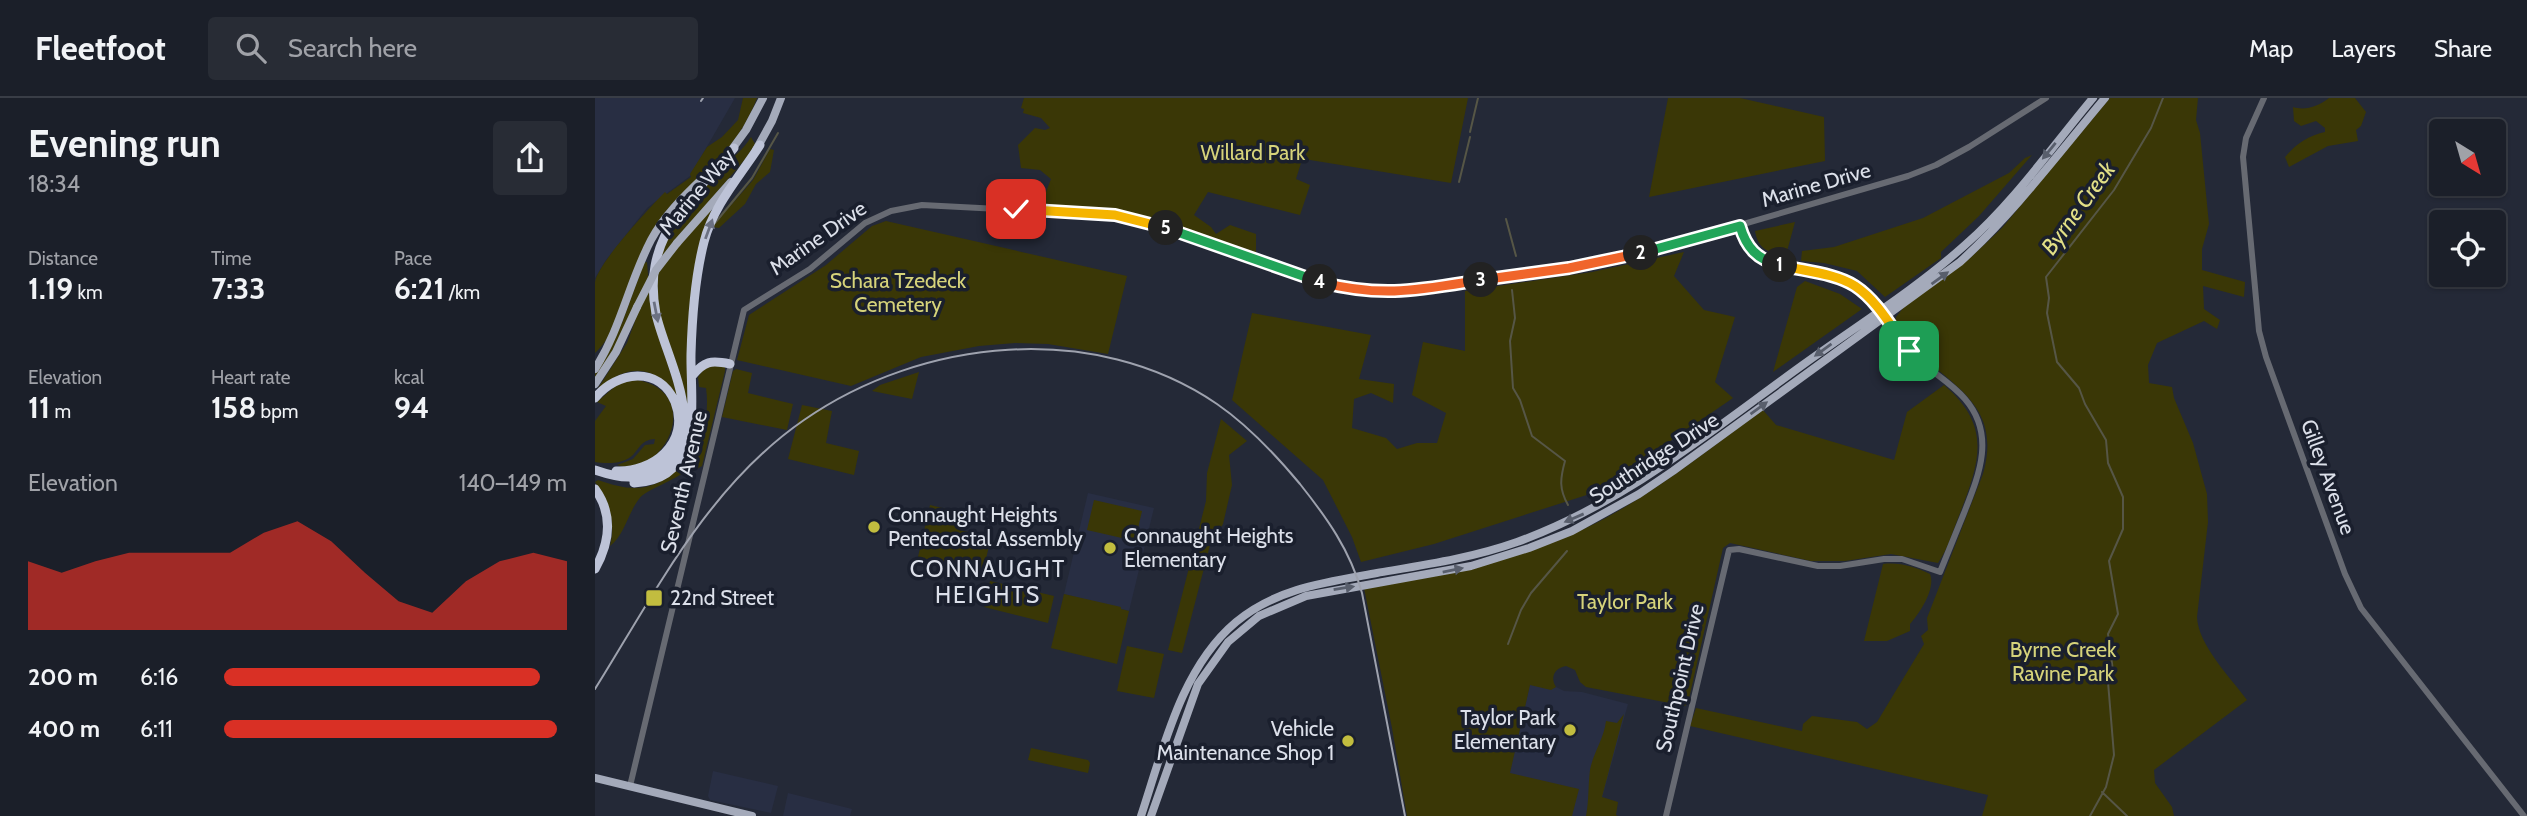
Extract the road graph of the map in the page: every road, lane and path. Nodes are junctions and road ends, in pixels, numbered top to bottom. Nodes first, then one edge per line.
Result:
1 (763, 98) edge
2 (781, 98) edge
3 (2046, 98) edge
4 (2093, 98) edge
5 (2105, 98) edge
6 (2264, 98) edge
7 (760, 145) junction
8 (734, 148) junction
9 (1740, 226) junction
10 (744, 310) joint
11 (1881, 314) junction
12 (730, 364) junction
13 (595, 369) edge
14 (692, 376) junction
15 (595, 384) edge
16 (595, 398) edge
17 (595, 471) edge
18 (595, 489) edge
19 (595, 569) edge
20 (1265, 603) junction
21 (1259, 617) junction
22 (595, 778) edge
23 (630, 786) junction
24 (752, 816) edge
25 (1141, 816) edge
26 (1151, 816) edge
27 (1666, 816) edge
28 (2524, 816) edge

1 - 8 main road, Marine Way
2 - 7 main road, Marine Way
3 - 9 street, Marine Drive
4 -> 11 main road, Southridge Drive
11 -> 5 main road, Southridge Drive
6 - 28 street, Gilley Avenue
14 -> 7 highway
7 - 15 main road, Marine Way, bridge
8 - 13 main road, Marine Way
8 -> 17 highway
9 - 10 street, Marine Drive
9 - 11 street
10 - 12 street, Seventh Avenue
11 -> 20 main road, Southridge Drive
21 -> 11 main road, Southridge Drive
11 - 27 street, Southpoint Drive
12 - 14 highway
12 - 23 street, Seventh Avenue
14 - 17 highway
16 - 17 highway
18 - 19 highway
20 - 21 main road
20 - 25 main road, Southridge Drive
21 - 26 main road, Southridge Drive
22 - 23 main road
23 - 24 main road

